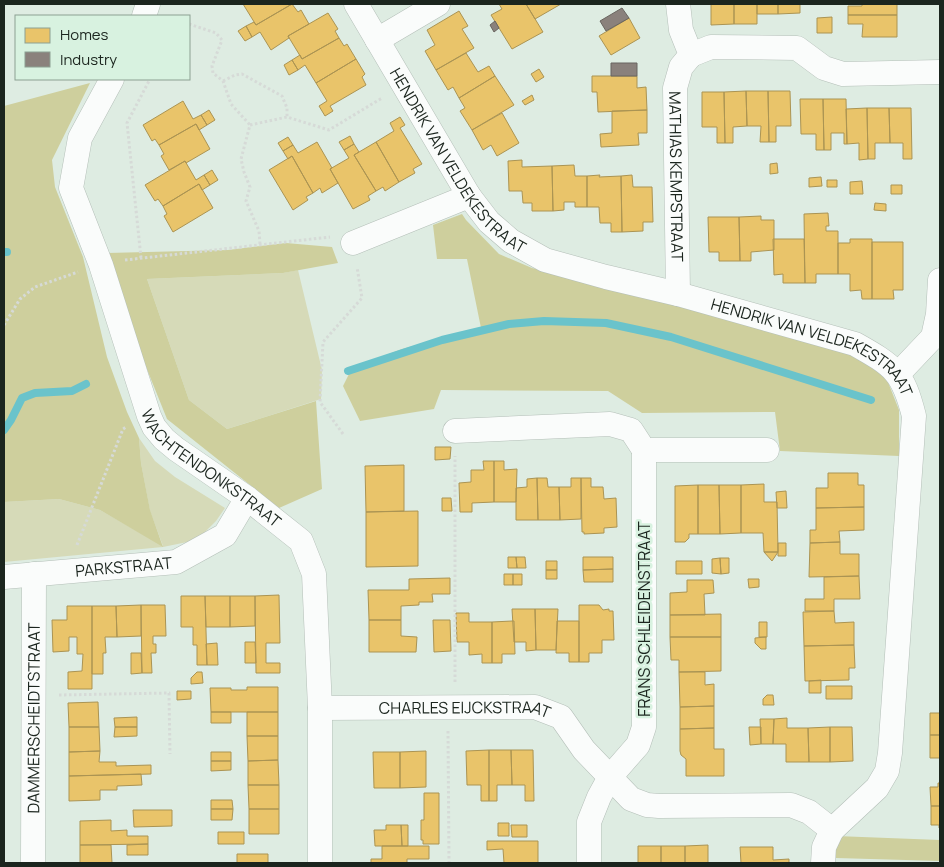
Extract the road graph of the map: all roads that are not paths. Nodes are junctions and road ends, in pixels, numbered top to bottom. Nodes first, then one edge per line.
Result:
1 (356, 4) edge
2 (438, 4) edge
3 (678, 4) edge
4 (377, 40) junction
5 (691, 55) junction
6 (940, 72) edge
7 (111, 80) edge
8 (469, 196) junction
9 (353, 243) road end
10 (940, 280) edge
11 (678, 294) junction
12 (898, 374) junction
13 (455, 431) road end
14 (644, 450) junction
15 (767, 450) dead end
16 (247, 498) junction
17 (34, 574) junction
18 (4, 577) edge
19 (320, 708) junction
20 (610, 777) junction
21 (832, 830) junction
22 (33, 863) edge
23 (320, 863) edge
24 (589, 863) edge
25 (823, 863) edge

1 - 4 street, HENDRIK VAN VELDEKESTRAAT
2 - 4 street
3 - 5 street
4 - 8 street, HENDRIK VAN VELDEKESTRAAT
5 - 6 street
5 - 11 street, MATHIAS KEMPSTRAAT
7 - 16 street, WACHTENDONKSTRAAT
8 - 9 street
8 - 11 street, HENDRIK VAN VELDEKESTRAAT
10 - 12 street
11 - 12 street, HENDRIK VAN VELDEKESTRAAT
12 - 21 street, HENDRIK VAN VELDEKESTRAAT
13 - 14 street
14 - 15 street
14 - 20 street, FRANS SCHLEIDENSTRAAT
16 - 17 street, PARKSTRAAT
16 - 19 street, WACHTENDONKSTRAAT
17 - 18 street, PARKSTRAAT
17 - 22 street, DAMMERSCHEIDTSTRAAT
19 - 20 street, CHARLES EIJCKSTRAAT
19 - 23 street, WACHTENDONKSTRAAT
20 - 21 street, CHARLES EIJCKSTRAAT
20 - 24 street, FRANS SCHLEIDENSTRAAT
21 - 25 street, HENDRIK VAN VELDEKESTRAAT

